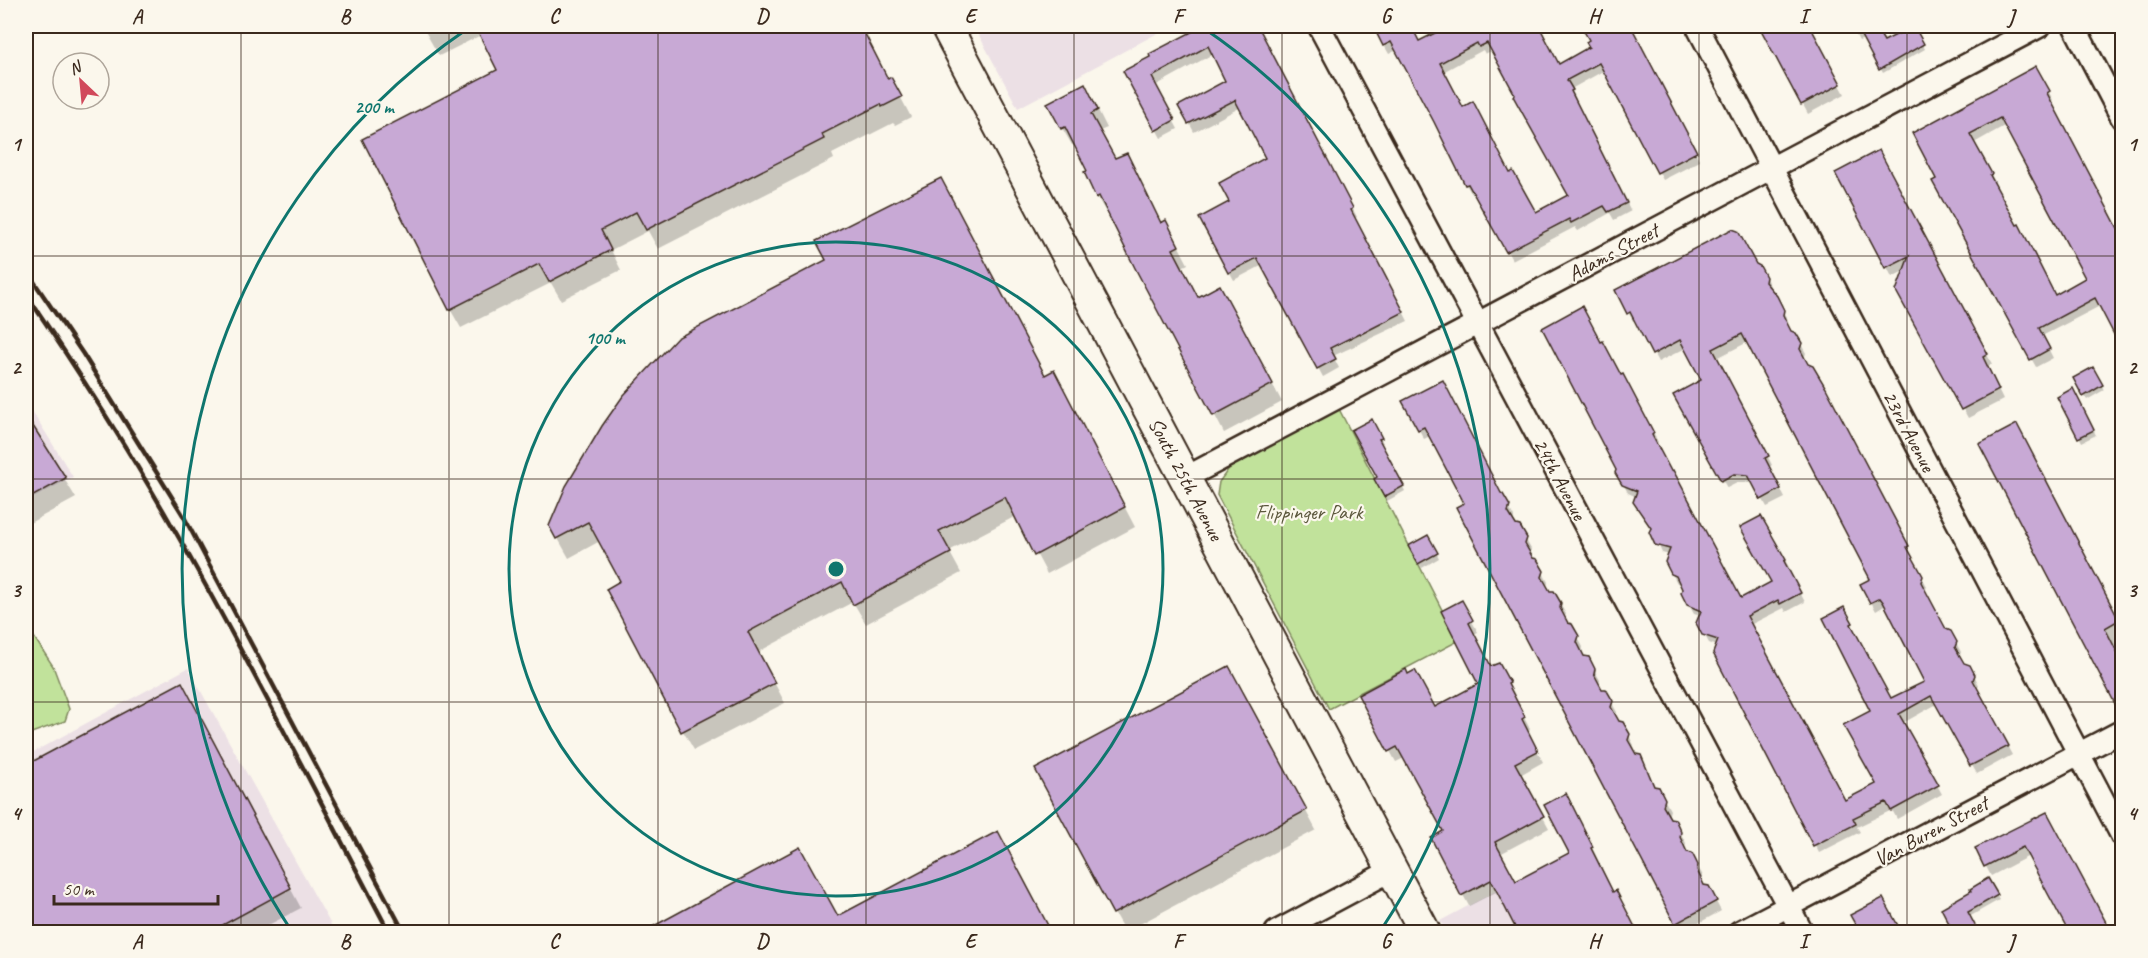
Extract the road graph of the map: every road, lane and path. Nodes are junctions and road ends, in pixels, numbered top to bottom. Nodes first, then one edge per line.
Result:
1 (946, 26) edge
2 (1319, 26) edge
3 (1697, 26) edge
4 (2040, 26) edge
5 (2074, 26) edge
6 (2122, 118) edge
7 (1772, 167) junction
8 (1477, 323) junction
9 (1185, 478) junction
10 (2122, 731) edge
11 (2078, 754) junction
12 (2122, 836) edge
13 (1392, 870) junction
14 (1788, 906) junction
15 (1276, 933) edge
16 (1425, 933) edge
17 (1739, 933) edge
18 (1802, 933) edge

1 - 9 main road, South 25th Avenue
2 - 8 street, 24th Avenue
3 - 7 street, 23rd Avenue
4 - 7 street, Adams Street
5 - 6 street
7 - 8 street, Adams Street
7 - 11 street, 23rd Avenue
8 - 9 street, Adams Street
8 - 14 street, 24th Avenue
9 - 13 main road, South 25th Avenue
10 - 11 street, Van Buren Street
11 - 12 street, 23rd Avenue
11 - 14 street, Van Buren Street
13 - 15 street
13 - 16 main road, South 25th Avenue
14 - 17 street, Van Buren Street
14 - 18 street, 24th Avenue

